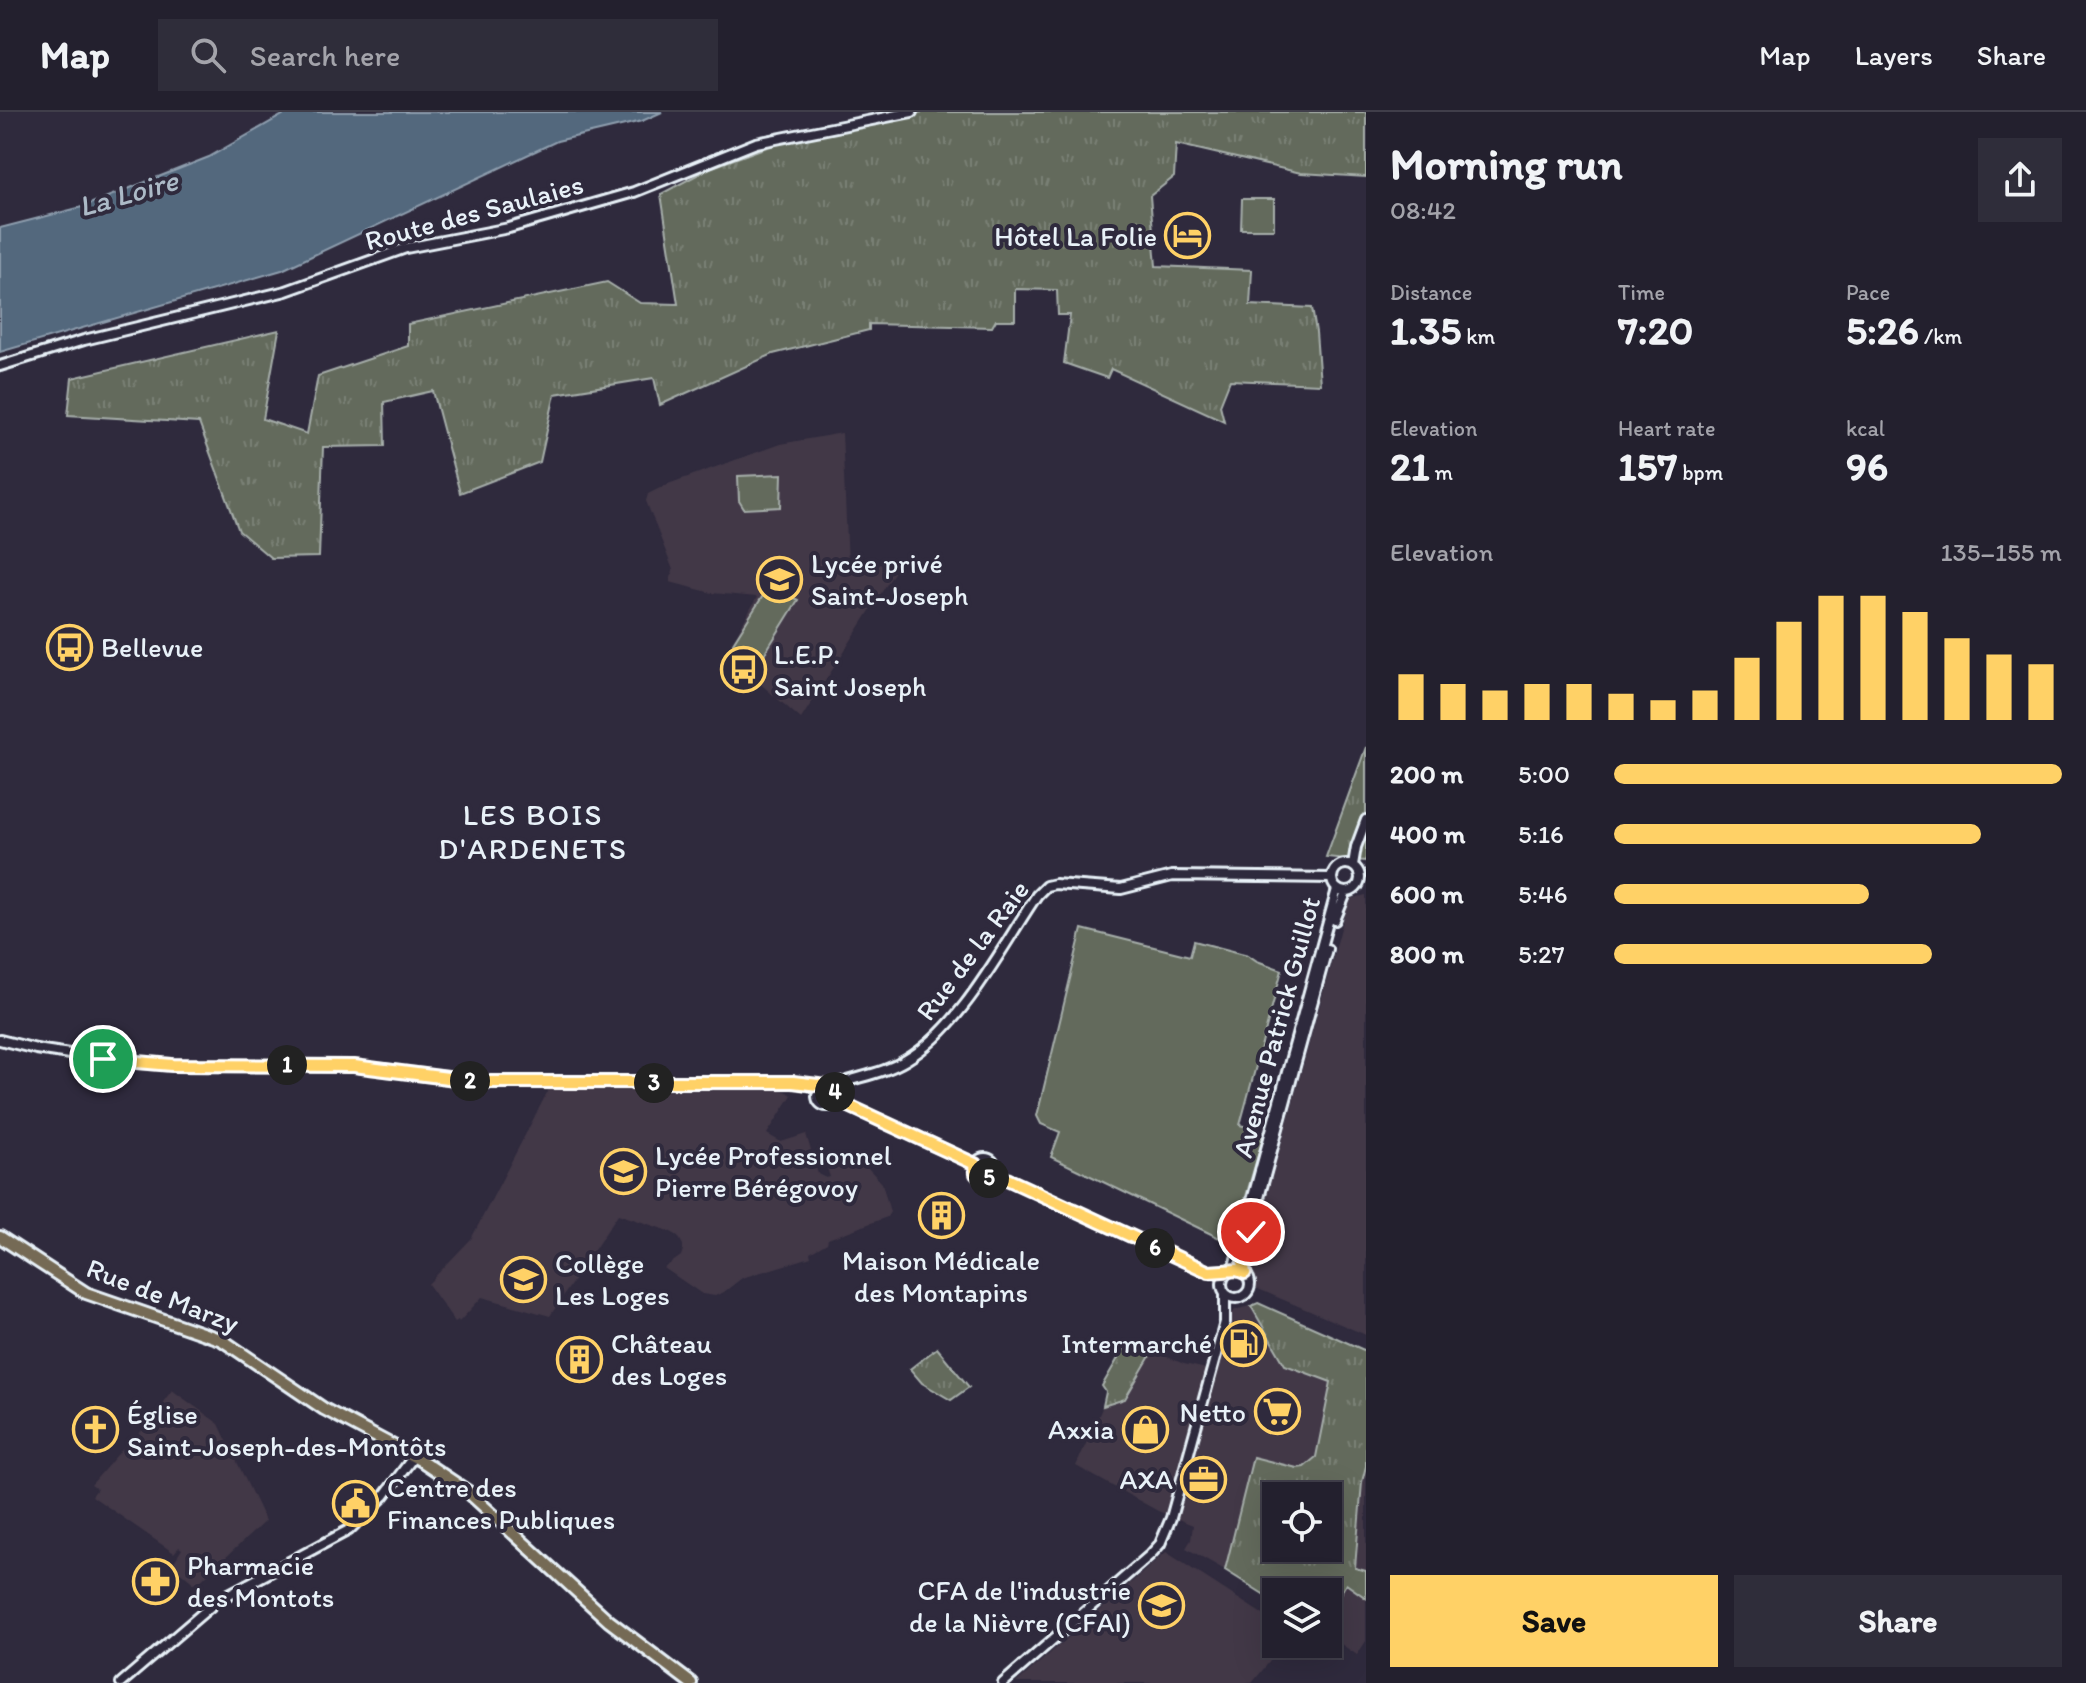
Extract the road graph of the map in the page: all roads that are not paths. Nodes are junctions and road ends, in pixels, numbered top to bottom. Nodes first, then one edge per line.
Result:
1 (912, 112) edge
2 (0, 366) edge
3 (1366, 820) edge
4 (1349, 864) junction
5 (1363, 874) edge
6 (1332, 878) junction
7 (1337, 889) junction
8 (1346, 893) junction
9 (0, 1040) edge
10 (845, 1082) junction
11 (829, 1094) junction
12 (847, 1105) junction
13 (975, 1164) junction
14 (994, 1173) junction
15 (0, 1237) edge
16 (1231, 1271) junction
17 (1209, 1272) junction
18 (1245, 1273) junction
19 (1224, 1290) junction
20 (1241, 1298) junction
21 (1225, 1322) junction
22 (414, 1456) junction
23 (121, 1683) edge
24 (691, 1683) edge
25 (1003, 1683) edge

1 - 2 street, Route des Saulaies
3 - 4 street
4 - 5 street
4 - 6 street
5 - 8 street
6 - 7 street
6 - 10 street, Rue de la Raie
7 - 8 street
7 - 16 street, Avenue Patrick Guillot
8 - 18 street, Avenue Patrick Guillot
9 - 11 street
10 - 11 street
10 - 12 street
11 - 12 street
12 - 13 street
13 - 14 street
13 - 14 street
14 - 17 street
15 - 22 main road, Rue de Marzy
16 - 17 street
16 - 18 street
16 - 19 street
17 - 19 street
18 - 20 street
19 - 20 street
19 - 21 street
20 - 21 street
21 - 25 street
22 - 23 street
22 - 24 main road, Rue de Marzy

